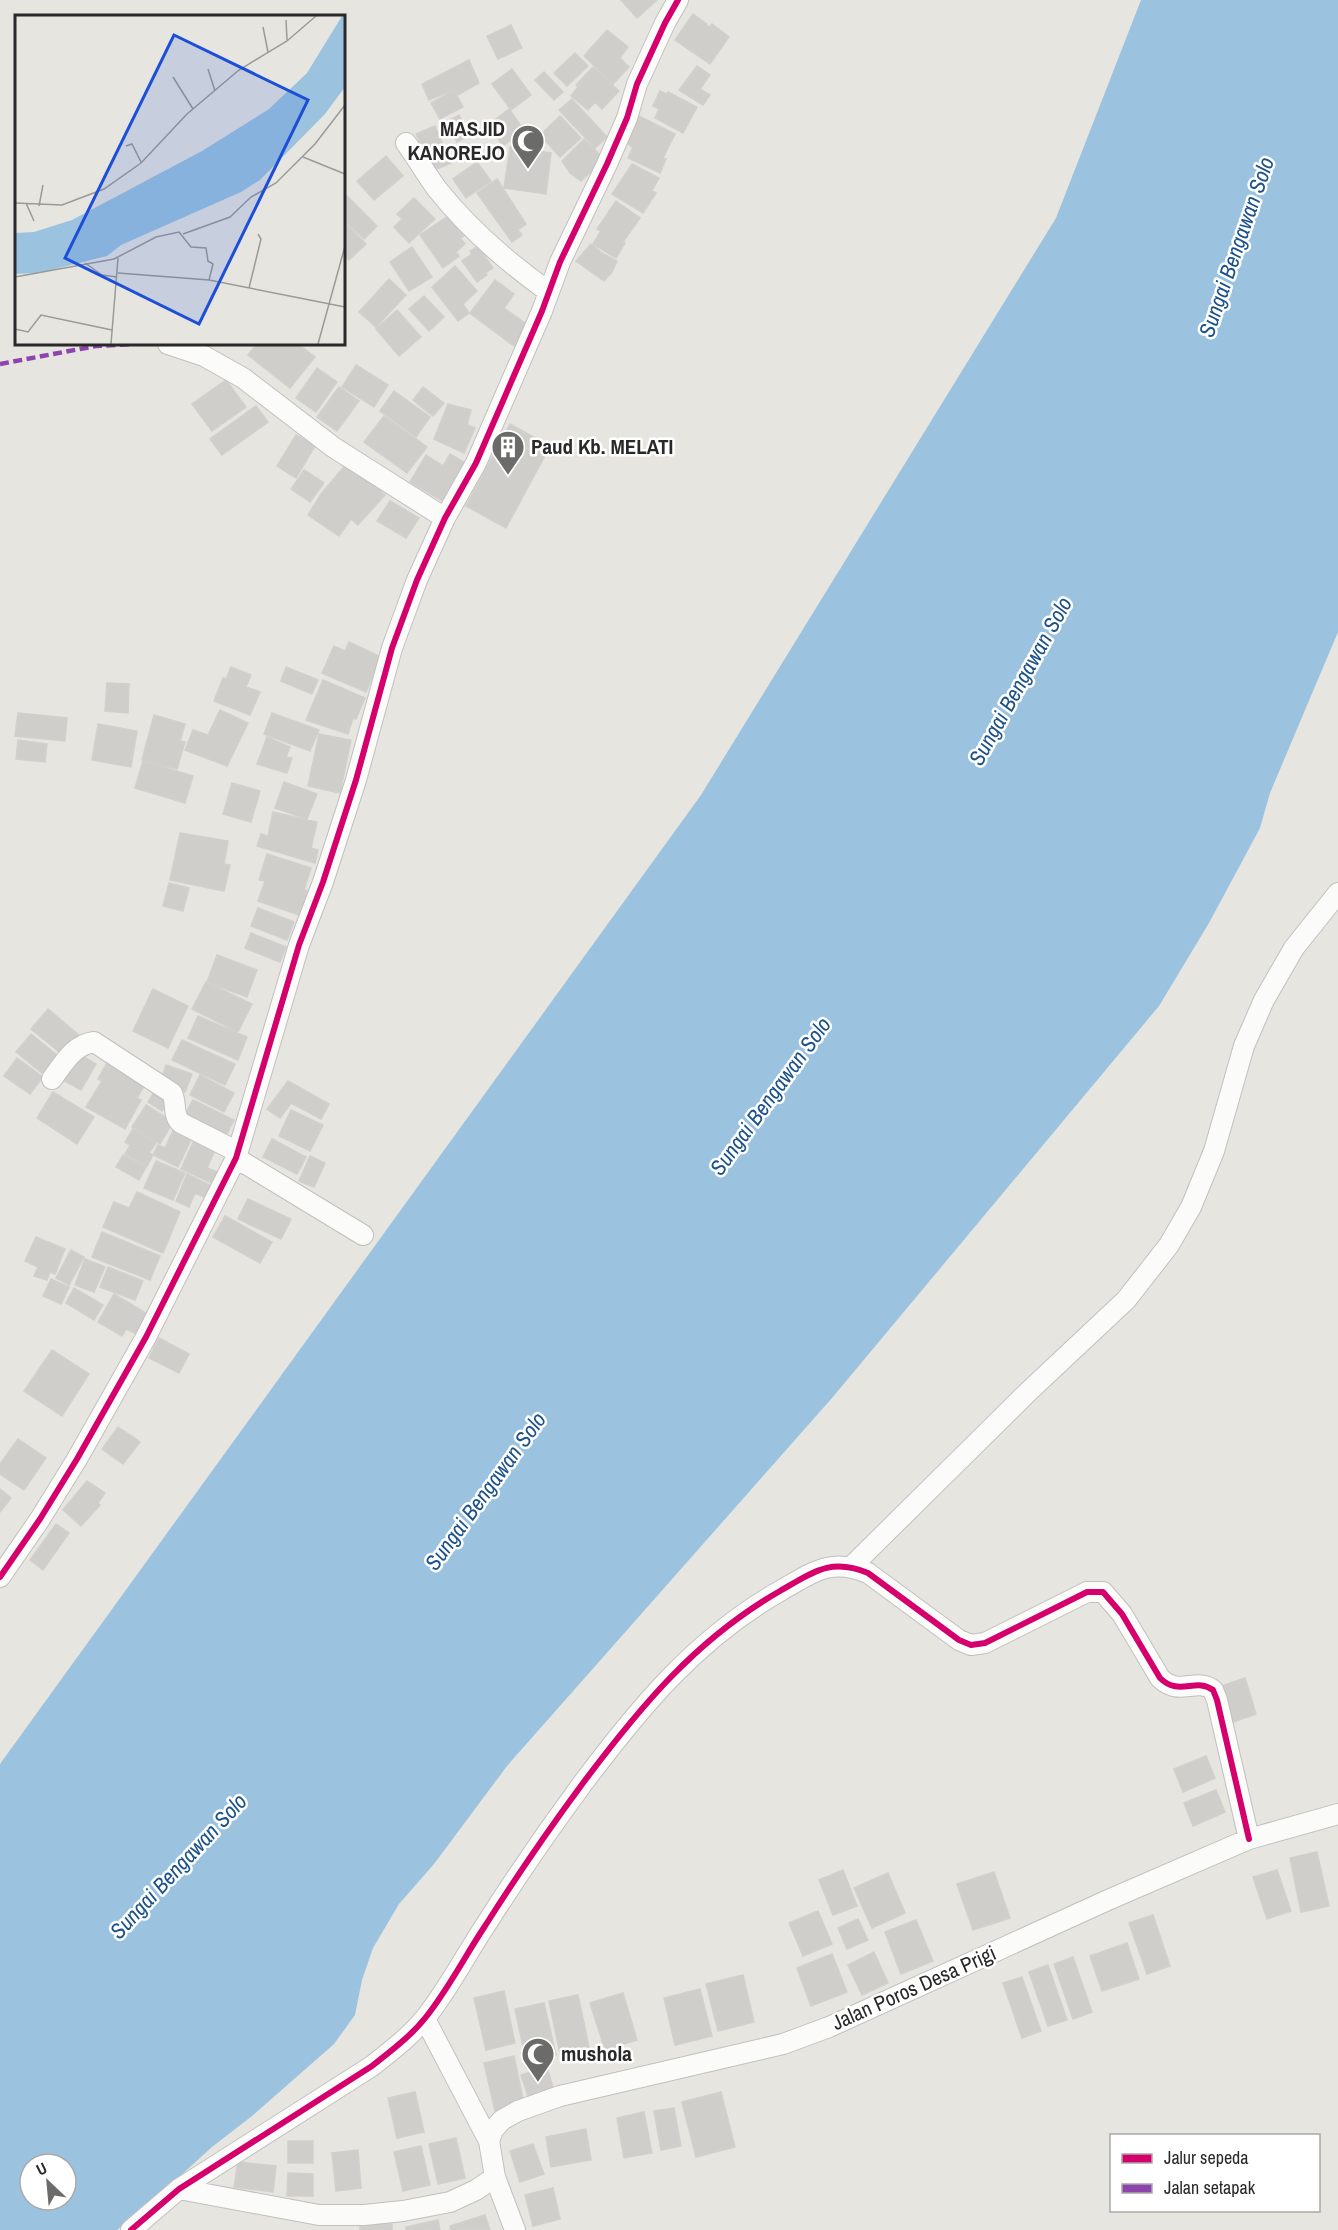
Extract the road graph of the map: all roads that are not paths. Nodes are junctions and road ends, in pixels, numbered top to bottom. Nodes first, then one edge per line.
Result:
1 (678, 0) edge
2 (406, 143) dead end
3 (549, 292) junction
4 (171, 345) edge
5 (445, 518) junction
6 (1338, 893) edge
7 (52, 1079) dead end
8 (237, 1155) junction
9 (363, 1235) dead end
10 (852, 1566) junction
11 (0, 1577) edge
12 (1338, 1814) edge
13 (1249, 1839) junction
14 (424, 2019) junction
15 (489, 2141) junction
16 (495, 2177) junction
17 (179, 2189) junction
18 (131, 2230) edge
19 (515, 2230) edge

1 - 3 street
2 - 3 street
3 - 5 street
4 - 5 street
5 - 8 street
6 - 10 street
7 - 8 street
8 - 9 street
8 - 11 street
10 - 13 street
10 - 14 street
12 - 13 street, Jalan Poros Desa Prigi
13 - 15 street, Jalan Poros Desa Prigi
14 - 15 street
14 - 17 street
15 - 16 street
16 - 17 street
16 - 19 street
17 - 18 street

